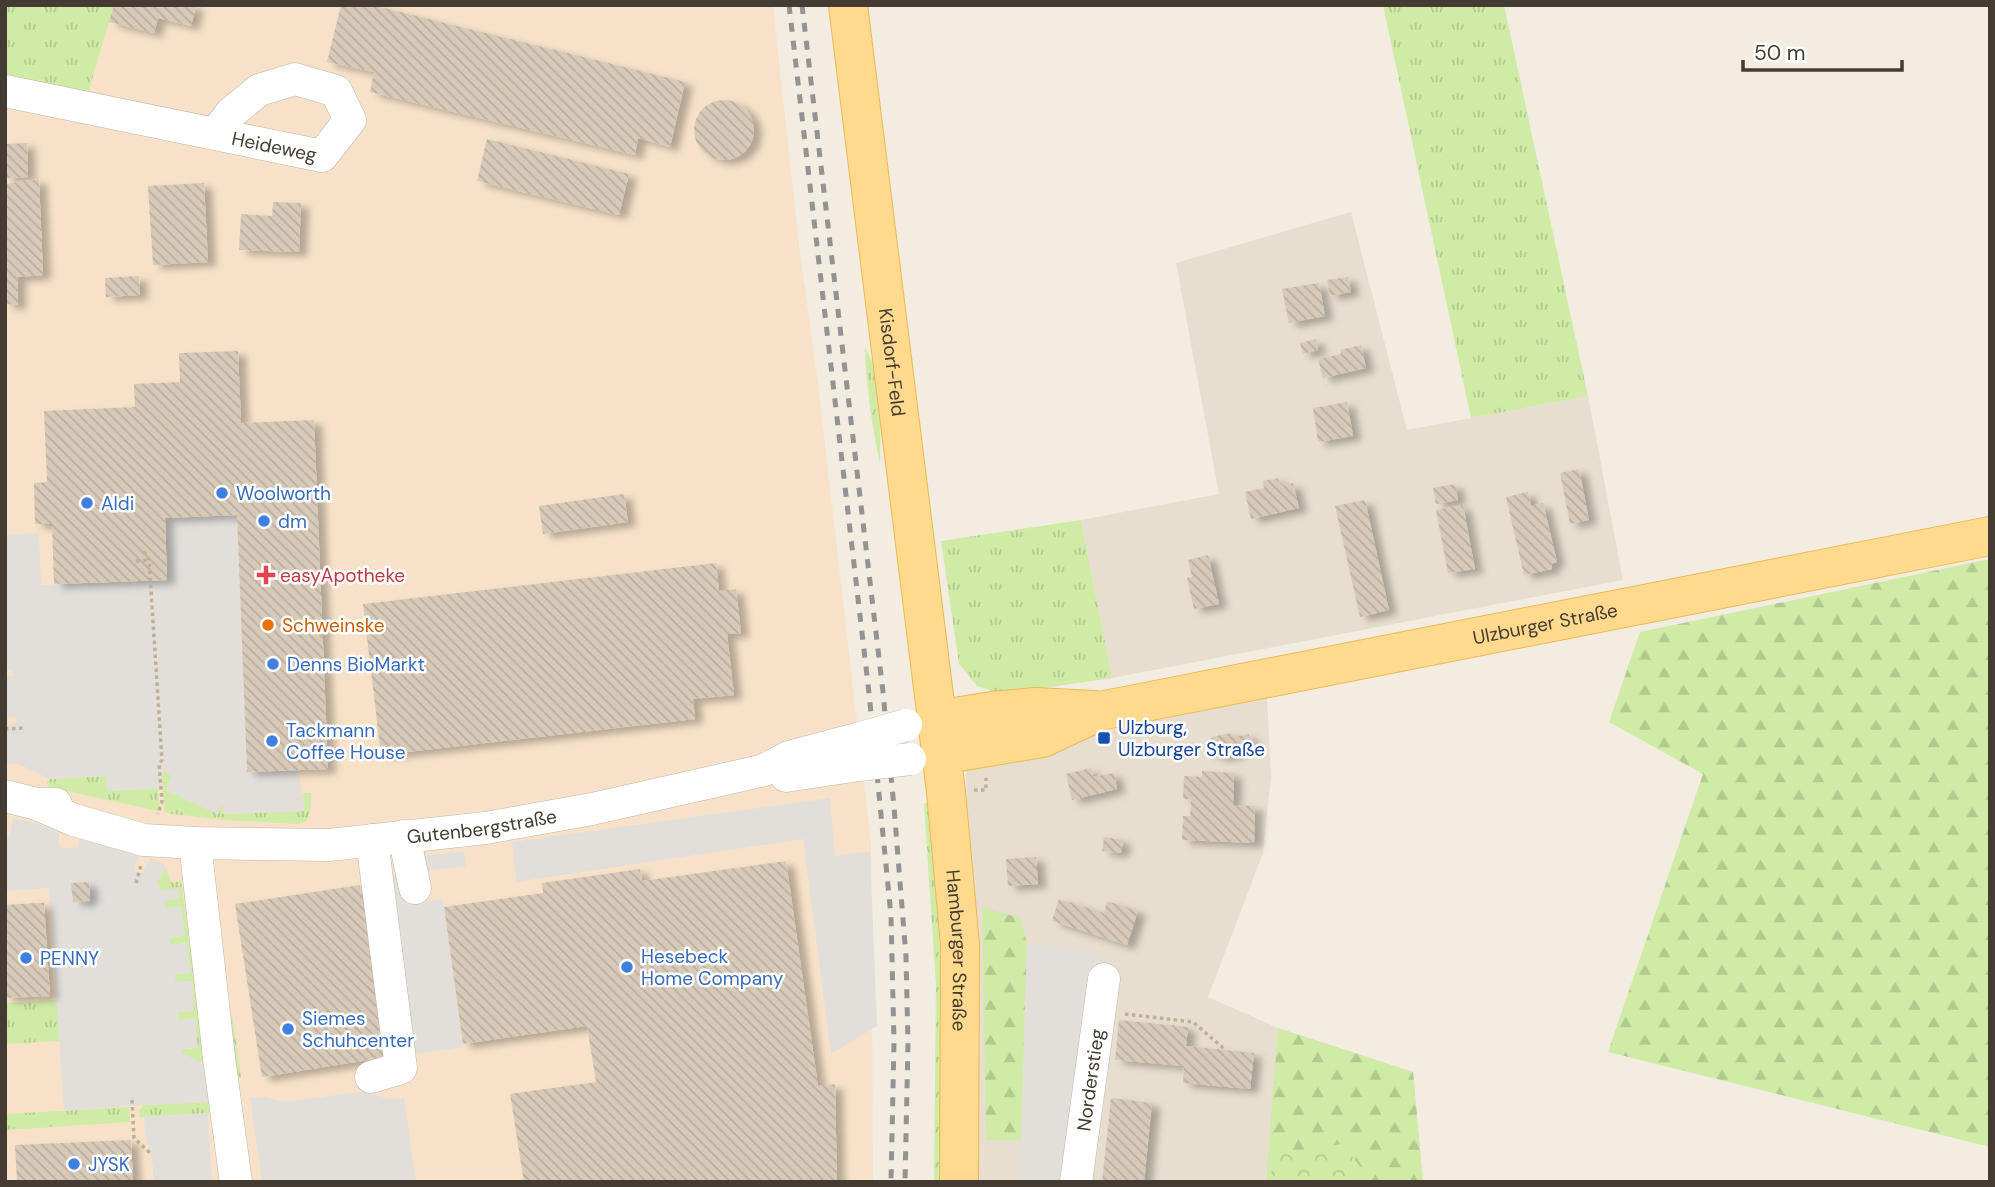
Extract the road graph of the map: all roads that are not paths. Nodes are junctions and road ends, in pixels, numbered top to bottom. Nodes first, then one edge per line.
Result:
1 (848, 5) edge
2 (5, 91) edge
3 (216, 133) dead end
4 (1990, 537) edge
5 (923, 740) junction
6 (5, 796) edge
7 (404, 836) junction
8 (372, 840) junction
9 (195, 843) junction
10 (415, 888) dead end
11 (1104, 979) dead end
12 (371, 1077) dead end
13 (236, 1182) edge
14 (959, 1182) edge
15 (1076, 1182) edge

1 - 5 main road, Kisdorf-Feld
2 - 3 street, Heideweg
4 - 5 main road, Ulzburger Straße
5 - 7 street, Gutenbergstraße, bridge
5 - 14 main road, Hamburger Straße
6 - 9 street, Gutenbergstraße
7 - 8 street, Gutenbergstraße
7 - 10 street
8 - 9 street, Gutenbergstraße
8 - 12 street
9 - 13 street
11 - 15 street, Norderstieg

